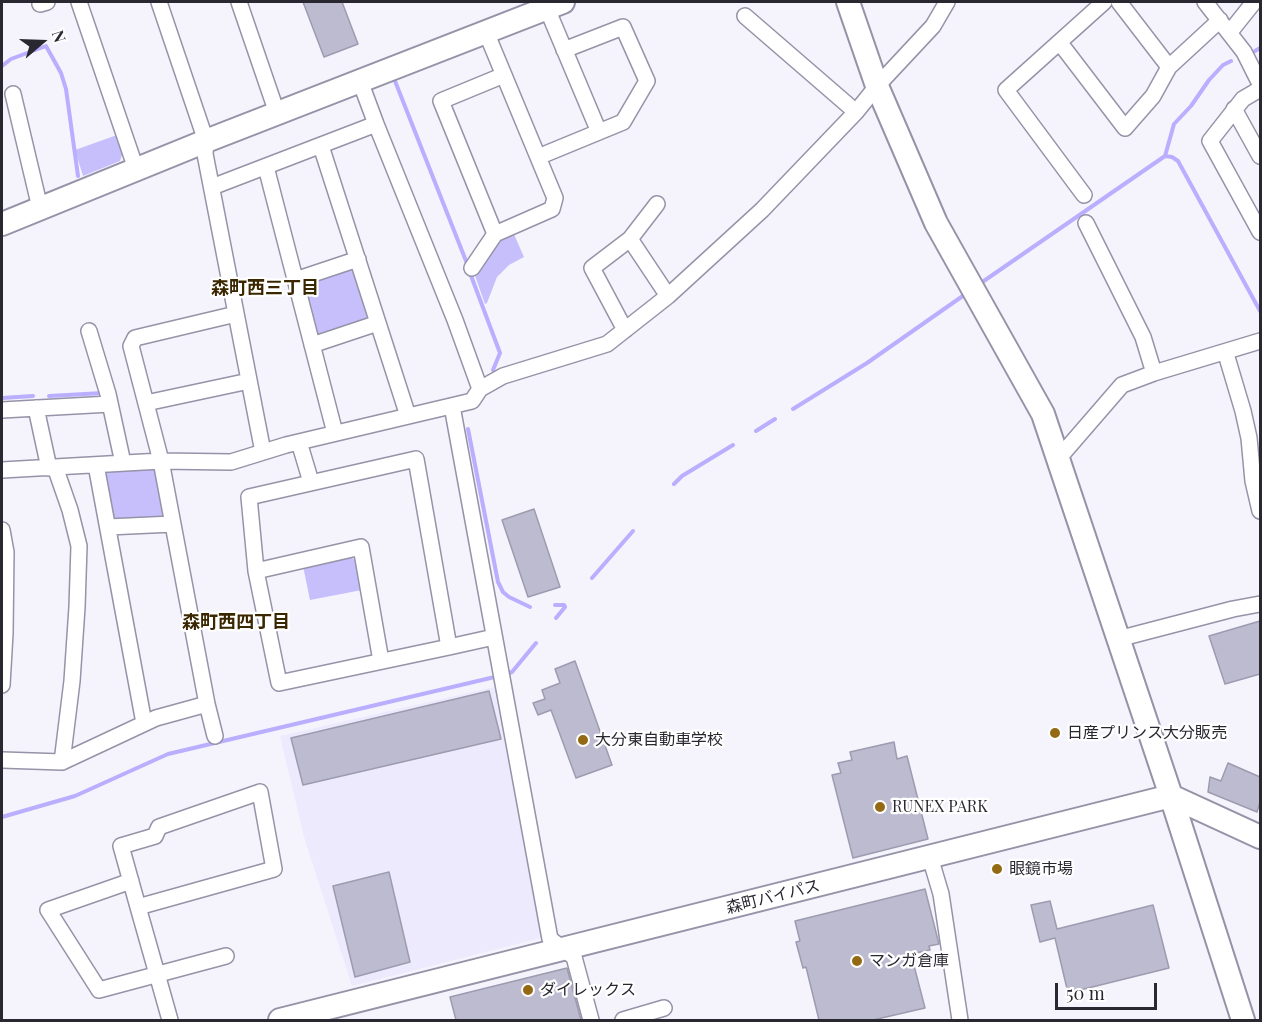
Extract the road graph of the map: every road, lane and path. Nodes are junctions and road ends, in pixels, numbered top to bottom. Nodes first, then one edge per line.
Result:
1 (79, 2) edge
2 (159, 2) edge
3 (239, 2) edge
4 (848, 2) edge
5 (946, 2) edge
6 (1104, 2) edge
7 (1119, 2) edge
8 (1205, 2) edge
9 (1254, 2) edge
10 (553, 3) edge
11 (745, 16) dead end
12 (1225, 26) junction
13 (486, 32) junction
14 (1060, 43) junction
15 (564, 50) junction
16 (1169, 67) junction
17 (504, 75) junction
18 (360, 81) junction
19 (1260, 84) edge
20 (877, 86) junction
21 (1260, 89) edge
22 (13, 94) dead end
23 (1234, 108) junction
24 (856, 112) junction
25 (277, 113) junction
26 (376, 124) junction
27 (599, 132) junction
28 (206, 141) junction
29 (321, 146) junction
30 (1260, 156) edge
31 (538, 157) junction
32 (266, 167) junction
33 (136, 170) junction
34 (212, 187) junction
35 (1084, 195) dead end
36 (657, 204) dead end
37 (40, 208) junction
38 (2, 220) edge
39 (1086, 223) dead end
40 (1260, 232) edge
41 (495, 234) junction
42 (630, 239) junction
43 (358, 260) junction
44 (472, 268) dead end
45 (295, 280) junction
46 (668, 296) junction
47 (236, 314) junction
48 (378, 323) junction
49 (625, 330) junction
50 (89, 331) dead end
51 (1260, 341) edge
52 (312, 345) junction
53 (1229, 351) junction
54 (1154, 373) junction
55 (249, 381) junction
56 (480, 389) junction
57 (146, 403) junction
58 (110, 404) junction
59 (452, 406) junction
60 (36, 408) junction
61 (2, 410) edge
62 (408, 416) junction
63 (335, 433) junction
64 (299, 442) junction
65 (263, 452) junction
66 (1058, 459) junction
67 (161, 461) junction
68 (123, 463) junction
69 (96, 465) junction
70 (52, 468) junction
71 (2, 470) edge
72 (311, 483) junction
73 (1260, 511) edge
74 (173, 524) junction
75 (108, 527) junction
76 (2, 530) edge
77 (256, 571) junction
78 (1260, 604) edge
79 (494, 637) junction
80 (1118, 639) junction
81 (449, 647) junction
82 (381, 661) junction
83 (2, 685) edge
84 (207, 704) junction
85 (144, 723) junction
86 (215, 736) dead end
87 (2, 760) edge
88 (62, 762) junction
89 (1171, 796) junction
90 (1260, 837) edge
91 (930, 857) junction
92 (131, 880) junction
93 (138, 907) junction
94 (564, 949) junction
95 (226, 956) dead end
96 (157, 974) junction
97 (664, 1008) dead end
98 (171, 1020) edge
99 (280, 1020) edge
100 (591, 1020) edge
101 (623, 1020) edge
102 (960, 1020) edge
103 (1243, 1020) edge

1 - 33 street
2 - 28 street
3 - 25 street
4 - 20 street
5 - 20 street
6 - 14 street
7 - 16 street
8 - 12 street
9 - 12 street
10 - 13 street
10 - 15 street
11 - 24 street
12 - 16 street
12 - 19 street
13 - 17 street
13 - 18 street
14 - 16 street
14 - 35 street
15 - 27 street
15 - 27 street
17 - 31 street
17 - 41 street
18 - 25 street
18 - 26 street
20 - 24 street
20 - 66 street
21 - 23 street
22 - 37 street
23 - 30 street
23 - 40 street
24 - 46 street
25 - 28 street
26 - 29 street
26 - 56 street
27 - 31 street
28 - 33 street
28 - 34 street
29 - 32 street
29 - 43 street
31 - 41 street
32 - 34 street
32 - 45 street
33 - 37 street
34 - 47 street
36 - 42 street
37 - 38 street
39 - 54 street
41 - 44 street
42 - 46 street
42 - 49 street
43 - 45 street
43 - 48 street
45 - 52 street
46 - 49 street
47 - 55 street
47 - 57 street
48 - 52 street
48 - 62 street
49 - 56 street
50 - 58 street
51 - 53 street
52 - 63 street
53 - 54 street
53 - 73 street
54 - 66 street
55 - 57 street
55 - 65 street
56 - 59 street
57 - 67 street
58 - 60 street
58 - 68 street
59 - 62 street
59 - 79 street
60 - 61 street
60 - 70 street
62 - 63 street
63 - 64 street
64 - 65 street
64 - 72 street
65 - 67 street
66 - 80 street
67 - 68 street
67 - 74 street
68 - 69 street
69 - 70 street
69 - 75 street
70 - 71 street
70 - 88 street
72 - 77 street
72 - 81 street
74 - 75 street
74 - 84 street
75 - 85 street
76 - 83 street
77 - 82 street
77 - 82 street
78 - 80 street
79 - 81 street
79 - 94 street
80 - 89 street
81 - 82 street
84 - 85 street
84 - 86 street
85 - 88 street
87 - 88 street
89 - 90 street
89 - 91 street, 森町バイパス
89 - 103 street
91 - 94 street, 森町バイパス
91 - 102 street
92 - 93 street
92 - 93 street
92 - 96 street
93 - 96 street
94 - 99 street, 森町バイパス
94 - 100 street
95 - 96 street
96 - 98 street
97 - 101 street

